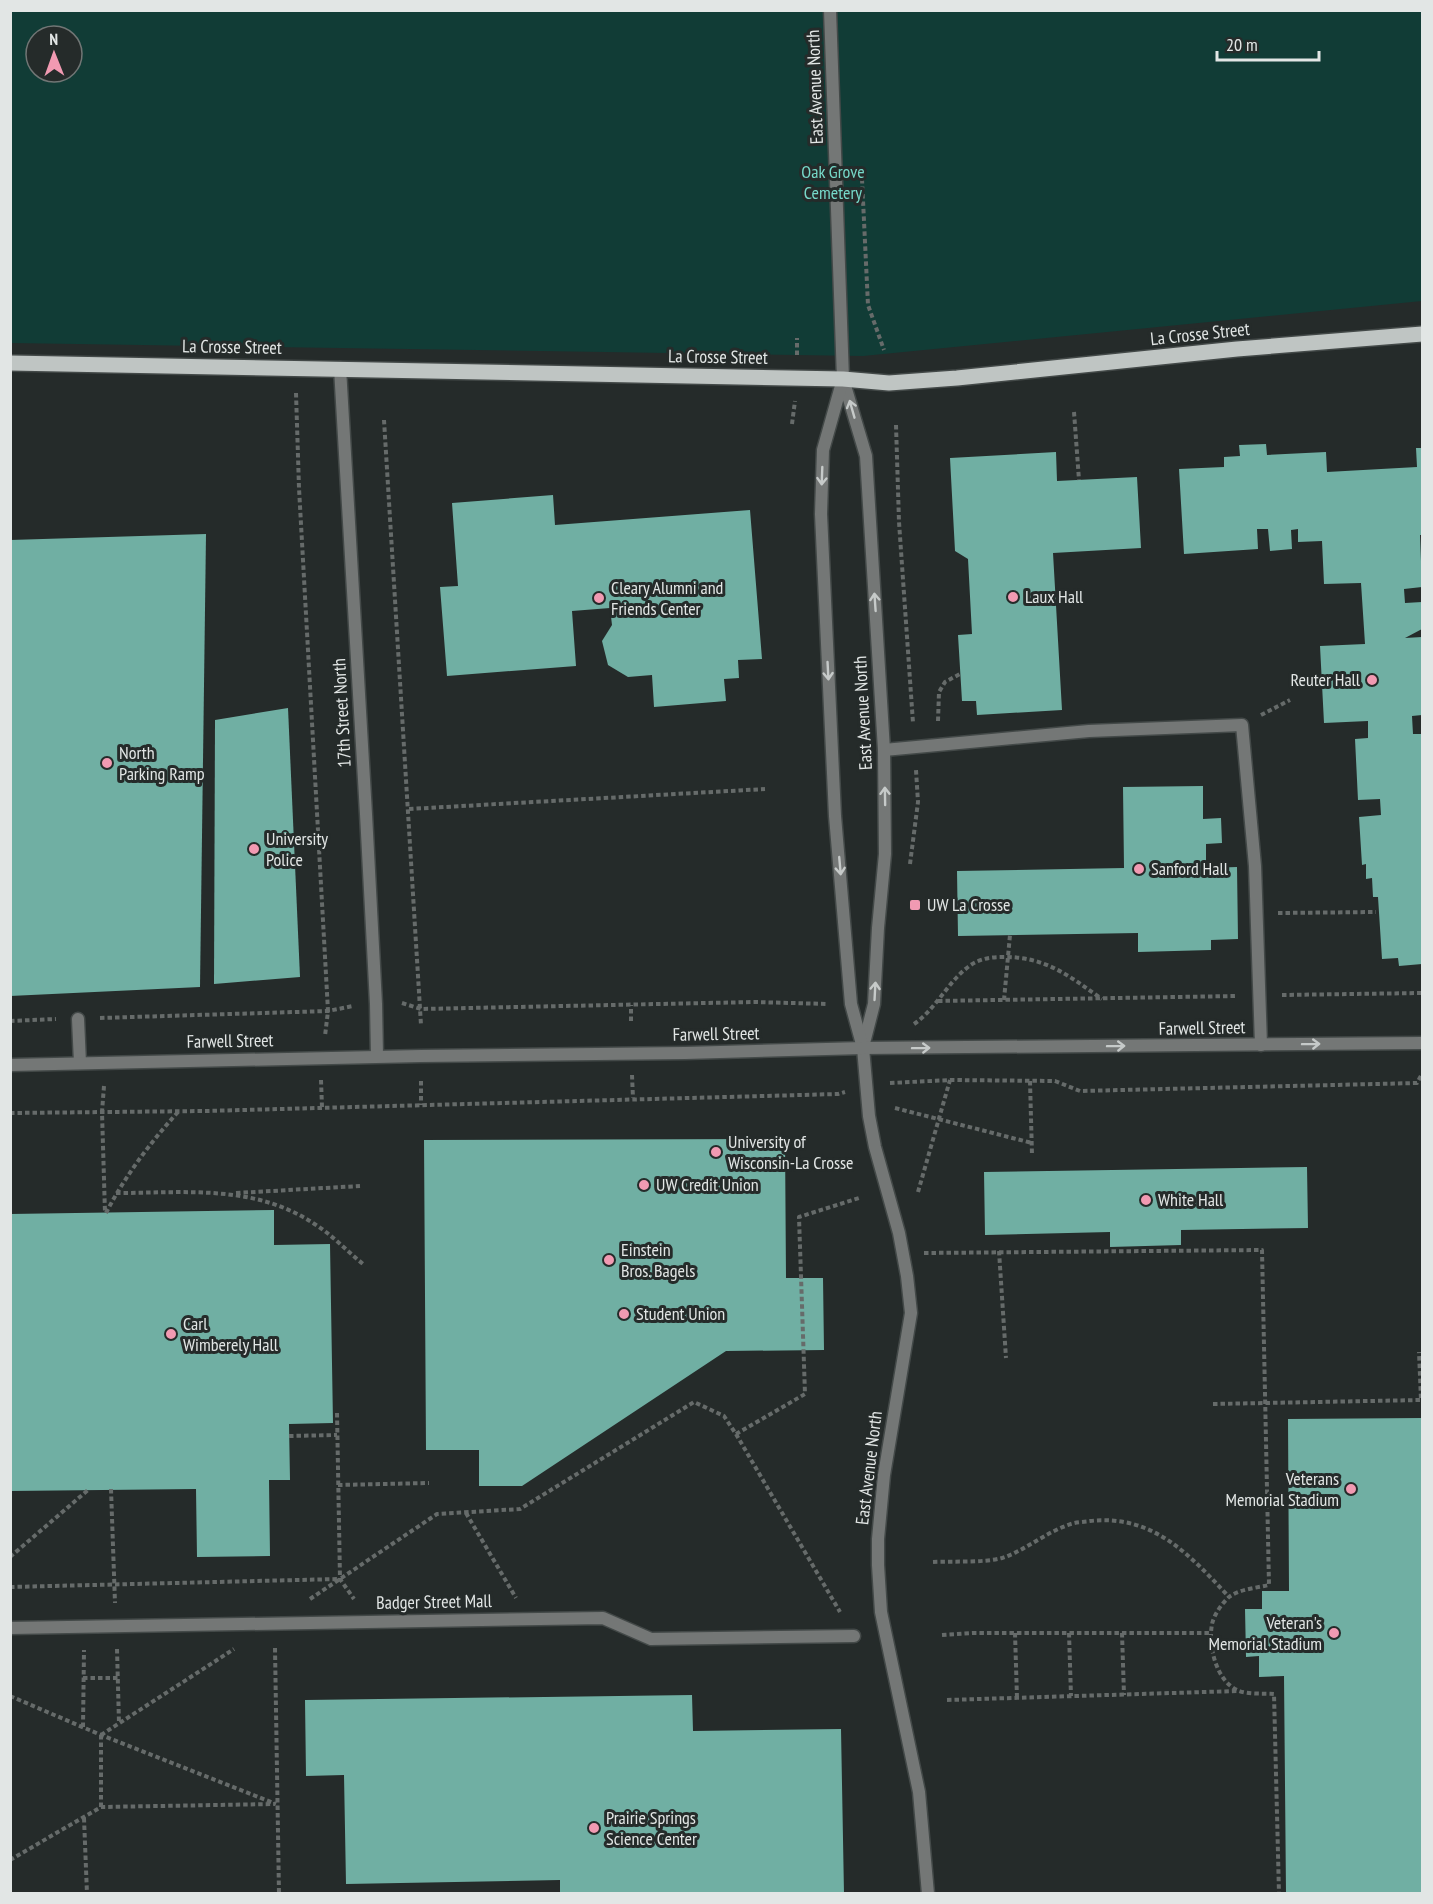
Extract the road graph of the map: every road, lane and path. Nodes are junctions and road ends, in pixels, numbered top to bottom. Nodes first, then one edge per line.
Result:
1 (830, 10) edge
2 (862, 175) dead end
3 (1422, 333) edge
4 (884, 350) dead end
5 (10, 363) edge
6 (295, 368) junction
7 (340, 368) junction
8 (843, 379) junction
9 (1074, 412) dead end
10 (384, 420) dead end
11 (1079, 480) dead end
12 (960, 674) dead end
13 (1290, 700) dead end
14 (1242, 725) junction
15 (937, 746) junction
16 (884, 750) junction
17 (765, 789) dead end
18 (409, 810) junction
19 (1376, 912) dead end
20 (1256, 913) junction
21 (1010, 935) dead end
22 (1008, 957) junction
23 (1422, 993) edge
24 (1259, 995) junction
25 (1102, 999) junction
26 (1004, 1000) junction
27 (938, 1001) junction
28 (402, 1004) dead end
29 (829, 1004) dead end
30 (356, 1005) dead end
31 (631, 1005) junction
32 (421, 1009) junction
33 (328, 1011) junction
34 (78, 1019) junction
35 (10, 1021) edge
36 (631, 1021) dead end
37 (421, 1025) dead end
38 (906, 1026) dead end
39 (325, 1036) dead end
40 (1422, 1043) edge
41 (1262, 1045) junction
42 (862, 1048) junction
43 (377, 1056) junction
44 (105, 1062) junction
45 (80, 1063) junction
46 (10, 1065) edge
47 (632, 1074) dead end
48 (1422, 1074) edge
49 (321, 1080) dead end
50 (950, 1080) junction
51 (421, 1081) dead end
52 (1030, 1081) junction
53 (867, 1086) junction
54 (633, 1098) junction
55 (421, 1105) junction
56 (322, 1107) junction
57 (895, 1108) dead end
58 (179, 1111) junction
59 (102, 1112) junction
60 (10, 1113) edge
61 (939, 1120) junction
62 (1032, 1143) junction
63 (1032, 1155) dead end
64 (360, 1186) dead end
65 (918, 1192) dead end
66 (116, 1193) junction
67 (229, 1193) junction
68 (859, 1198) dead end
69 (999, 1251) junction
70 (903, 1255) junction
71 (363, 1264) dead end
72 (1419, 1352) dead end
73 (1006, 1358) dead end
74 (1212, 1404) dead end
75 (1265, 1404) junction
76 (337, 1413) dead end
77 (736, 1434) junction
78 (337, 1435) junction
79 (289, 1436) dead end
80 (429, 1483) dead end
81 (338, 1485) junction
82 (88, 1490) dead end
83 (111, 1490) dead end
84 (466, 1513) junction
85 (10, 1557) edge
86 (933, 1562) dead end
87 (340, 1579) junction
88 (115, 1584) junction
89 (10, 1587) edge
90 (1229, 1597) junction
91 (527, 1618) junction
92 (370, 1621) junction
93 (274, 1623) junction
94 (84, 1626) junction
95 (116, 1626) junction
96 (10, 1628) edge
97 (1015, 1633) junction
98 (1069, 1633) junction
99 (1212, 1633) junction
100 (1122, 1634) junction
101 (942, 1635) dead end
102 (854, 1636) joint
103 (236, 1648) dead end
104 (118, 1677) junction
105 (83, 1678) junction
106 (1239, 1691) junction
107 (1124, 1695) junction
108 (10, 1696) edge
109 (1071, 1696) junction
110 (1017, 1698) junction
111 (947, 1700) dead end
112 (119, 1723) junction
113 (83, 1727) junction
114 (101, 1735) junction
115 (276, 1804) junction
116 (101, 1807) junction
117 (84, 1818) junction
118 (10, 1860) edge
119 (87, 1893) edge
120 (279, 1893) edge
121 (928, 1893) edge
122 (1279, 1893) edge

1 - 8 street, East Avenue North
2 - 4 path
3 - 8 main road, La Crosse Street
5 - 6 main road, La Crosse Street
6 - 7 main road, La Crosse Street
6 - 33 path
7 - 8 main road, La Crosse Street
7 - 43 street, 17th Street North
16 -> 8 street, East Avenue North
8 -> 42 street, East Avenue North
9 - 11 path
10 - 18 path
12 - 15 path
13 - 14 path
14 - 15 street
14 - 20 street
15 - 16 street
42 -> 16 street, East Avenue North
17 - 18 path
18 - 32 path
19 - 20 path
20 - 24 street
21 - 22 path
22 - 25 path
22 - 26 path
22 - 27 path
23 - 24 path
24 - 25 path
24 - 41 street
25 - 26 path
26 - 27 path
27 - 38 path
28 - 32 path
29 - 31 path
30 - 33 path
31 - 32 path
31 - 36 path
32 - 37 path
33 - 34 path
33 - 39 path
34 - 35 path
34 - 45 street
41 -> 40 street, Farwell Street
42 -> 41 street, Farwell Street
42 - 43 street, Farwell Street
42 - 53 street, East Avenue North
43 - 44 street, Farwell Street
44 - 45 street, Farwell Street
44 - 59 path
45 - 46 street, Farwell Street
47 - 54 path
48 - 52 path
49 - 56 path
50 - 52 path
50 - 53 path
50 - 61 path
51 - 55 path
52 - 62 path
53 - 54 path
53 - 70 street, East Avenue North
54 - 55 path
55 - 56 path
56 - 58 path
57 - 61 path
58 - 59 path
58 - 66 path
59 - 60 path
59 - 66 path
61 - 62 path
61 - 65 path
62 - 63 path
64 - 67 path
66 - 67 path
67 - 71 path
68 - 77 path
69 - 70 path
69 - 73 path
69 - 75 path
70 - 121 street, East Avenue North
72 - 75 path
74 - 75 path
75 - 90 path
76 - 78 path
77 - 84 path
77 - 102 path
78 - 79 path
78 - 81 path
80 - 81 path
81 - 87 path
82 - 85 path
83 - 88 path
84 - 87 path
84 - 91 path
86 - 90 path
87 - 88 path
87 - 92 path
87 - 93 path
88 - 89 path
88 - 95 path
90 - 99 path
91 - 92 street, Badger Street Mall
91 - 102 street, Badger Street Mall
92 - 93 street, Badger Street Mall
93 - 95 street, Badger Street Mall
93 - 115 path
94 - 95 street, Badger Street Mall
94 - 96 street, Badger Street Mall
94 - 105 path
95 - 104 path
97 - 98 path
97 - 101 path
97 - 110 path
98 - 100 path
98 - 109 path
99 - 100 path
99 - 106 path
100 - 107 path
103 - 112 path
104 - 105 path
104 - 112 path
105 - 113 path
106 - 107 path
106 - 122 path
107 - 109 path
108 - 113 path
109 - 110 path
110 - 111 path
112 - 114 path
113 - 114 path
114 - 115 path
114 - 116 path
115 - 116 path
115 - 120 path
116 - 117 path
117 - 118 path
117 - 119 path

